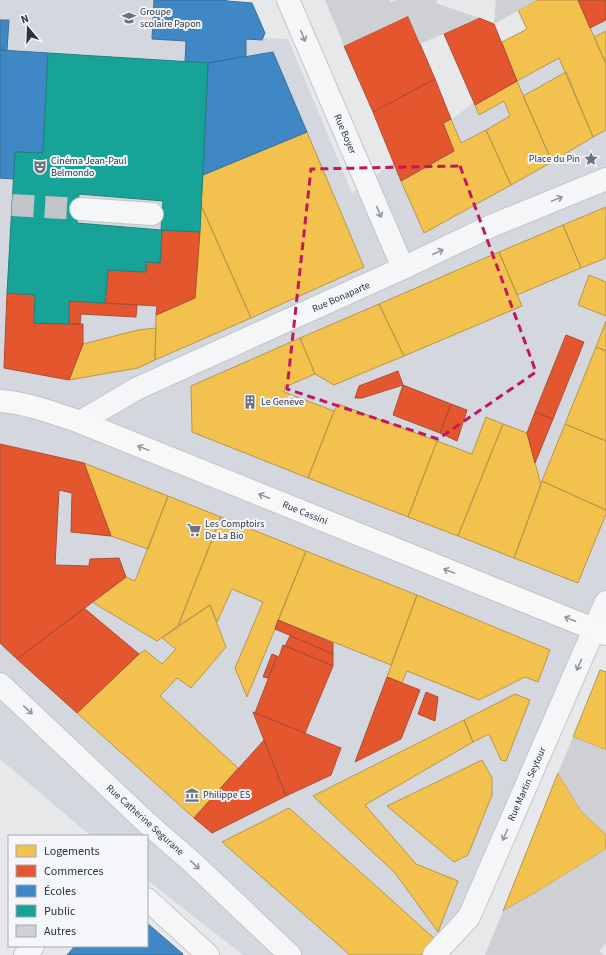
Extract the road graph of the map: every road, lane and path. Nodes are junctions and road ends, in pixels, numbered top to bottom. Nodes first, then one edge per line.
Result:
1 (288, 0) edge
2 (606, 179) edge
3 (81, 209) tunnel mouth
4 (152, 214) dead end
5 (403, 268) junction
6 (0, 401) edge
7 (80, 422) junction
8 (606, 602) edge
9 (600, 632) edge
10 (0, 684) edge
11 (141, 829) edge
12 (148, 900) edge
13 (32, 947) edge
14 (25, 955) edge
15 (208, 955) edge
16 (290, 955) edge
17 (434, 955) edge

1 -> 5 street, Rue Boyer
5 -> 2 street, Rue Bonaparte
3 - 4 street
5 - 7 street, Rue Bonaparte
6 - 7 main road, Rue Cassini
9 -> 7 main road, Rue Cassini
8 - 9 street, Rue Martin Seytour
9 -> 17 street, Rue Martin Seytour
10 -> 11 street, Rue Catherine Segurane
11 -> 16 street, Rue Catherine Segurane
12 - 15 street
13 - 14 street

